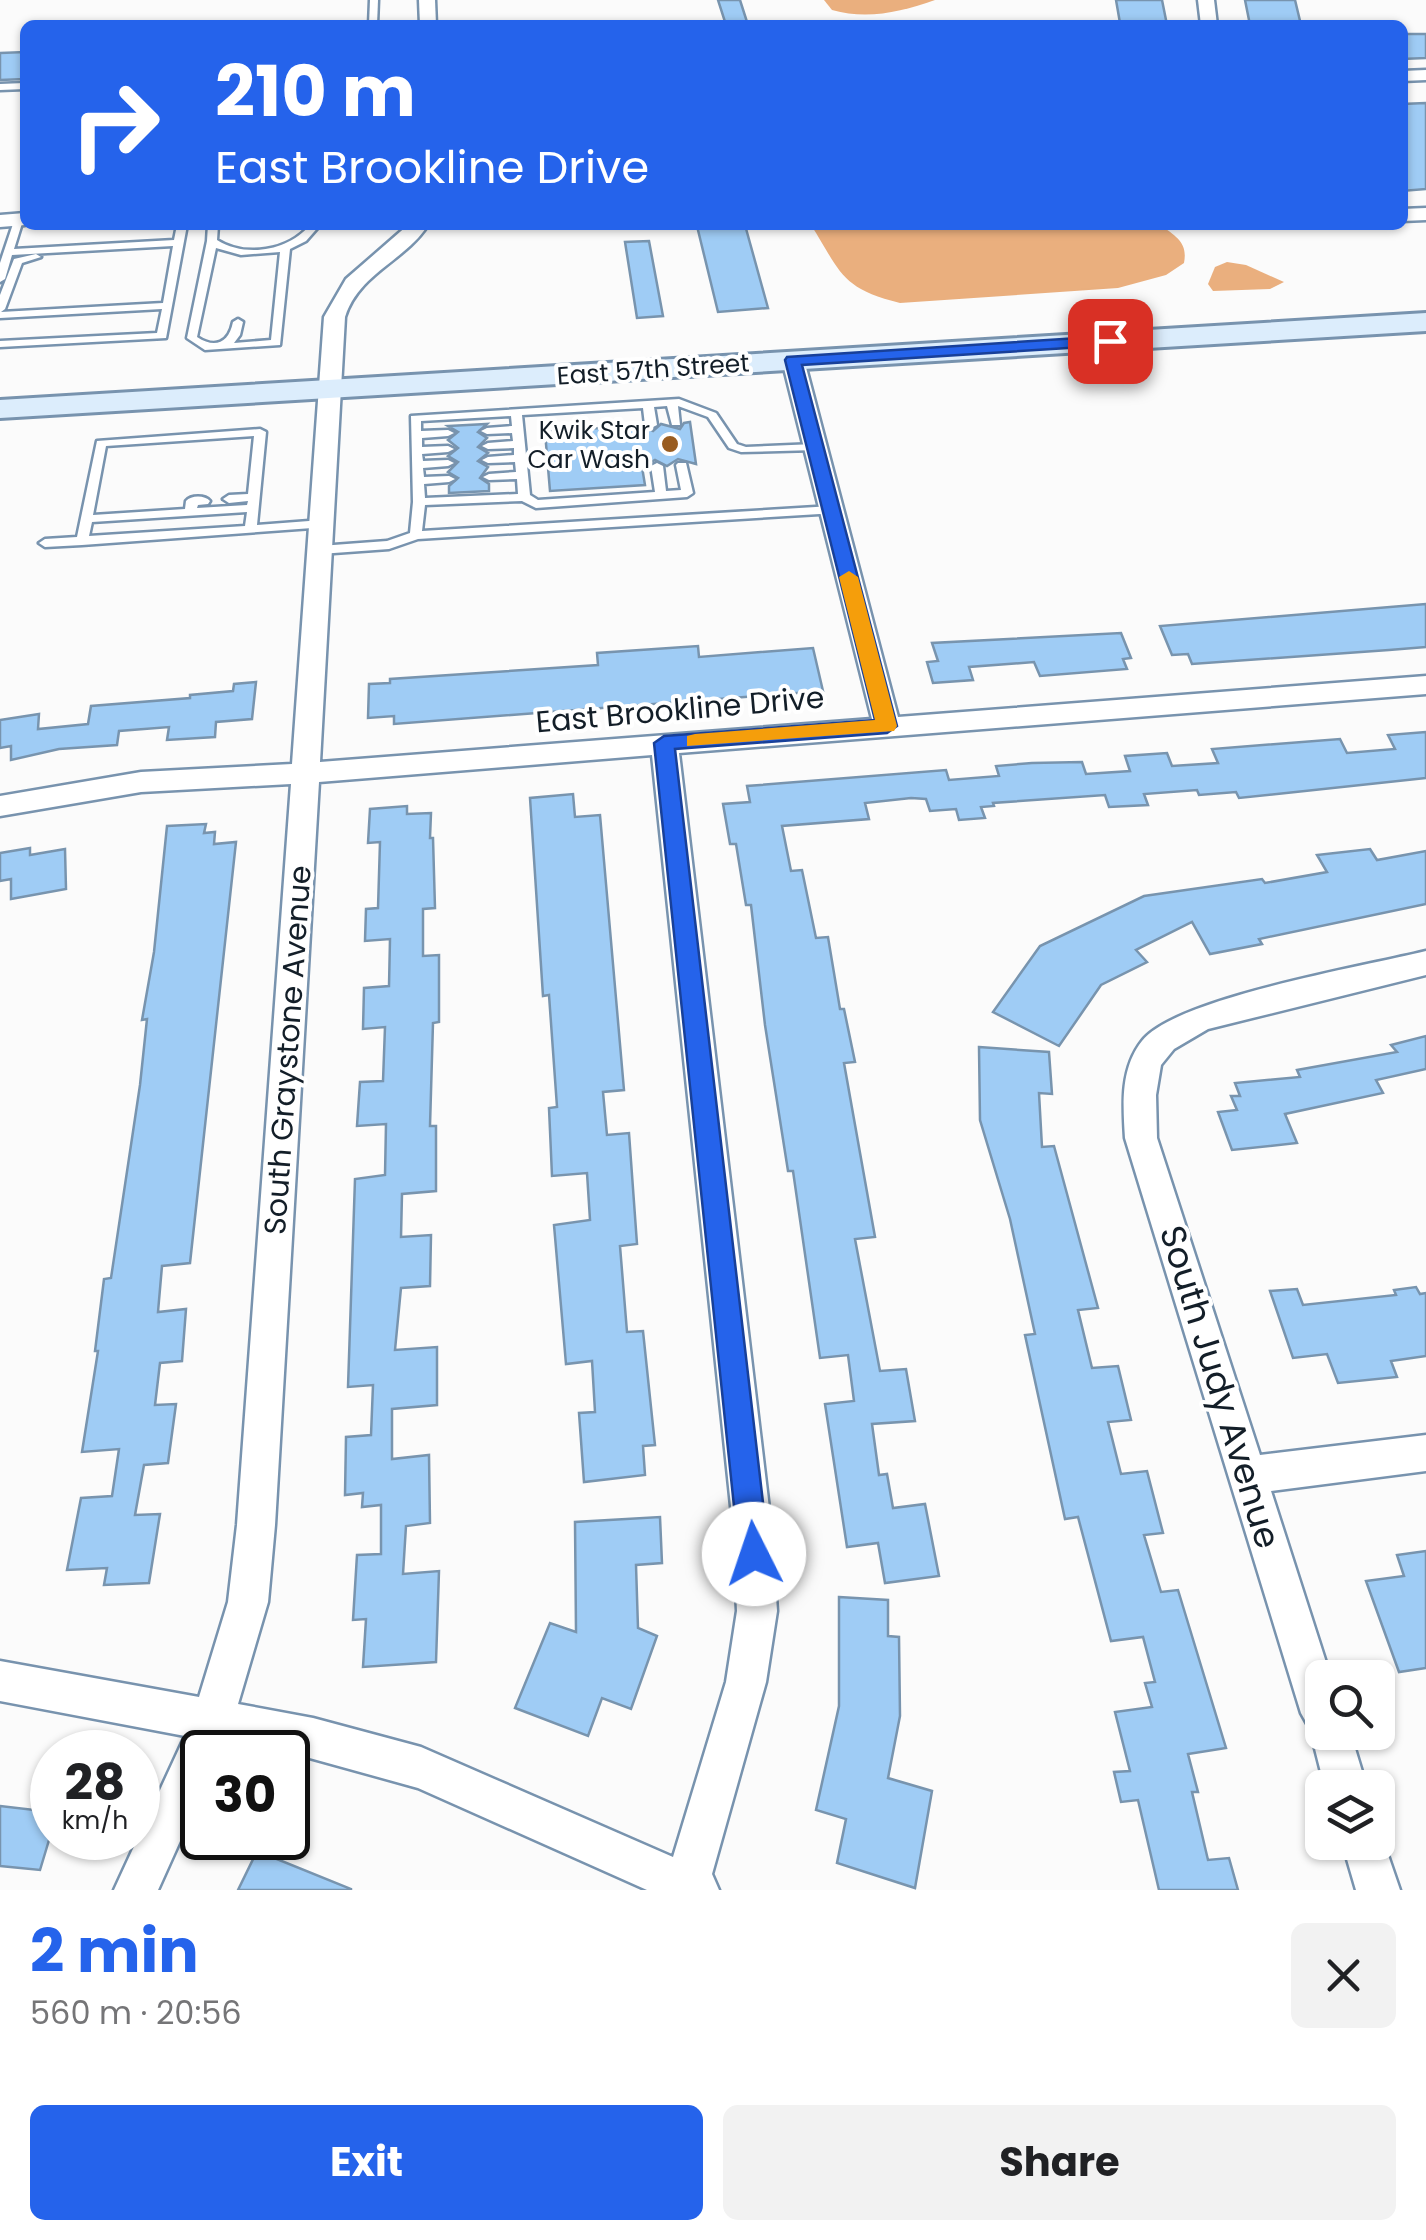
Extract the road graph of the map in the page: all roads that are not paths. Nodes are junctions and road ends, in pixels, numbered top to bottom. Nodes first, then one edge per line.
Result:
1 (14, 220) edge
2 (180, 230) edge
3 (213, 230) edge
4 (311, 230) edge
5 (412, 230) edge
6 (212, 240) junction
7 (174, 243) junction
8 (107, 247) junction
9 (285, 248) junction
10 (247, 250) junction
11 (8, 252) junction
12 (245, 266) dead end
13 (0, 279) edge
14 (1426, 302) edge
15 (168, 304) junction
16 (0, 312) edge
17 (238, 322) dead end
18 (1426, 322) edge
19 (0, 344) edge
20 (220, 347) junction
21 (793, 360) junction
22 (332, 378) junction
23 (0, 387) edge
24 (672, 402) junction
25 (648, 404) junction
26 (0, 409) edge
27 (516, 412) junction
28 (676, 423) dead end
29 (651, 424) dead end
30 (518, 429) junction
31 (487, 430) dead end
32 (448, 433) dead end
33 (416, 435) junction
34 (815, 447) junction
35 (520, 451) junction
36 (488, 453) dead end
37 (448, 456) dead end
38 (417, 458) junction
39 (682, 465) dead end
40 (656, 466) dead end
41 (522, 474) junction
42 (489, 477) dead end
43 (448, 480) dead end
44 (418, 481) junction
45 (660, 495) junction
46 (524, 496) junction
47 (509, 497) junction
48 (229, 499) dead end
49 (204, 501) dead end
50 (419, 502) junction
51 (254, 503) junction
52 (832, 510) junction
53 (191, 512) junction
54 (86, 519) junction
55 (251, 529) junction
56 (512, 529) junction
57 (416, 535) junction
58 (321, 537) junction
59 (82, 540) junction
60 (45, 543) dead end
61 (1426, 684) edge
62 (887, 726) junction
63 (664, 743) junction
64 (307, 772) junction
65 (0, 806) edge
66 (1426, 963) edge
67 (1426, 1452) edge
68 (1247, 1474) junction
69 (1305, 1660) edge
70 (0, 1681) edge
71 (213, 1721) junction
72 (1369, 1860) edge
73 (692, 1888) edge
74 (136, 1890) edge
75 (1378, 1890) edge

1 - 11 lane
2 - 7 lane
3 - 6 lane
4 - 9 lane
5 - 22 street, South Graystone Avenue
6 - 10 lane
6 - 20 lane
7 - 8 lane
7 - 15 lane
8 - 11 lane
8 - 16 lane
9 - 10 lane
9 - 20 lane
10 - 12 lane
11 - 13 lane
14 - 22 main road, East 57th Street
15 - 16 lane
15 - 19 lane
17 - 20 lane
18 - 21 main road, East 57th Street
21 - 22 main road, East 57th Street
21 - 34 street
22 - 23 main road, East 57th Street
22 - 26 main road, East 57th Street
22 - 58 street, South Graystone Avenue
24 - 25 lane
24 - 28 lane
24 - 34 lane
25 - 27 lane
25 - 29 lane
27 - 30 lane
27 - 33 lane
30 - 31 lane
30 - 35 lane
32 - 33 lane
33 - 38 lane
34 - 52 street
35 - 36 lane
35 - 41 lane
37 - 38 lane
38 - 44 lane
39 - 45 lane
40 - 45 lane
41 - 42 lane
41 - 46 lane
43 - 44 lane
44 - 50 lane
45 - 46 lane
46 - 47 lane
47 - 50 lane
47 - 56 lane
48 - 51 lane
49 - 53 lane
50 - 57 lane
51 - 53 lane
51 - 54 lane
51 - 55 lane
52 - 56 lane
52 - 62 street
53 - 54 lane
54 - 59 lane
55 - 58 lane
55 - 59 lane
56 - 57 lane
57 - 58 lane
58 - 64 street, South Graystone Avenue
59 - 60 lane
61 - 62 street, East Brookline Drive
62 - 63 street, East Brookline Drive
63 - 64 street, East Brookline Drive
63 - 73 street
64 - 65 street, East Brookline Drive
64 - 71 street, South Graystone Avenue
66 - 68 street, South Judy Avenue
67 - 68 street
68 - 69 street, South Judy Avenue
70 - 71 street
71 - 73 street
71 - 74 street, South Graystone Avenue
72 - 75 street

